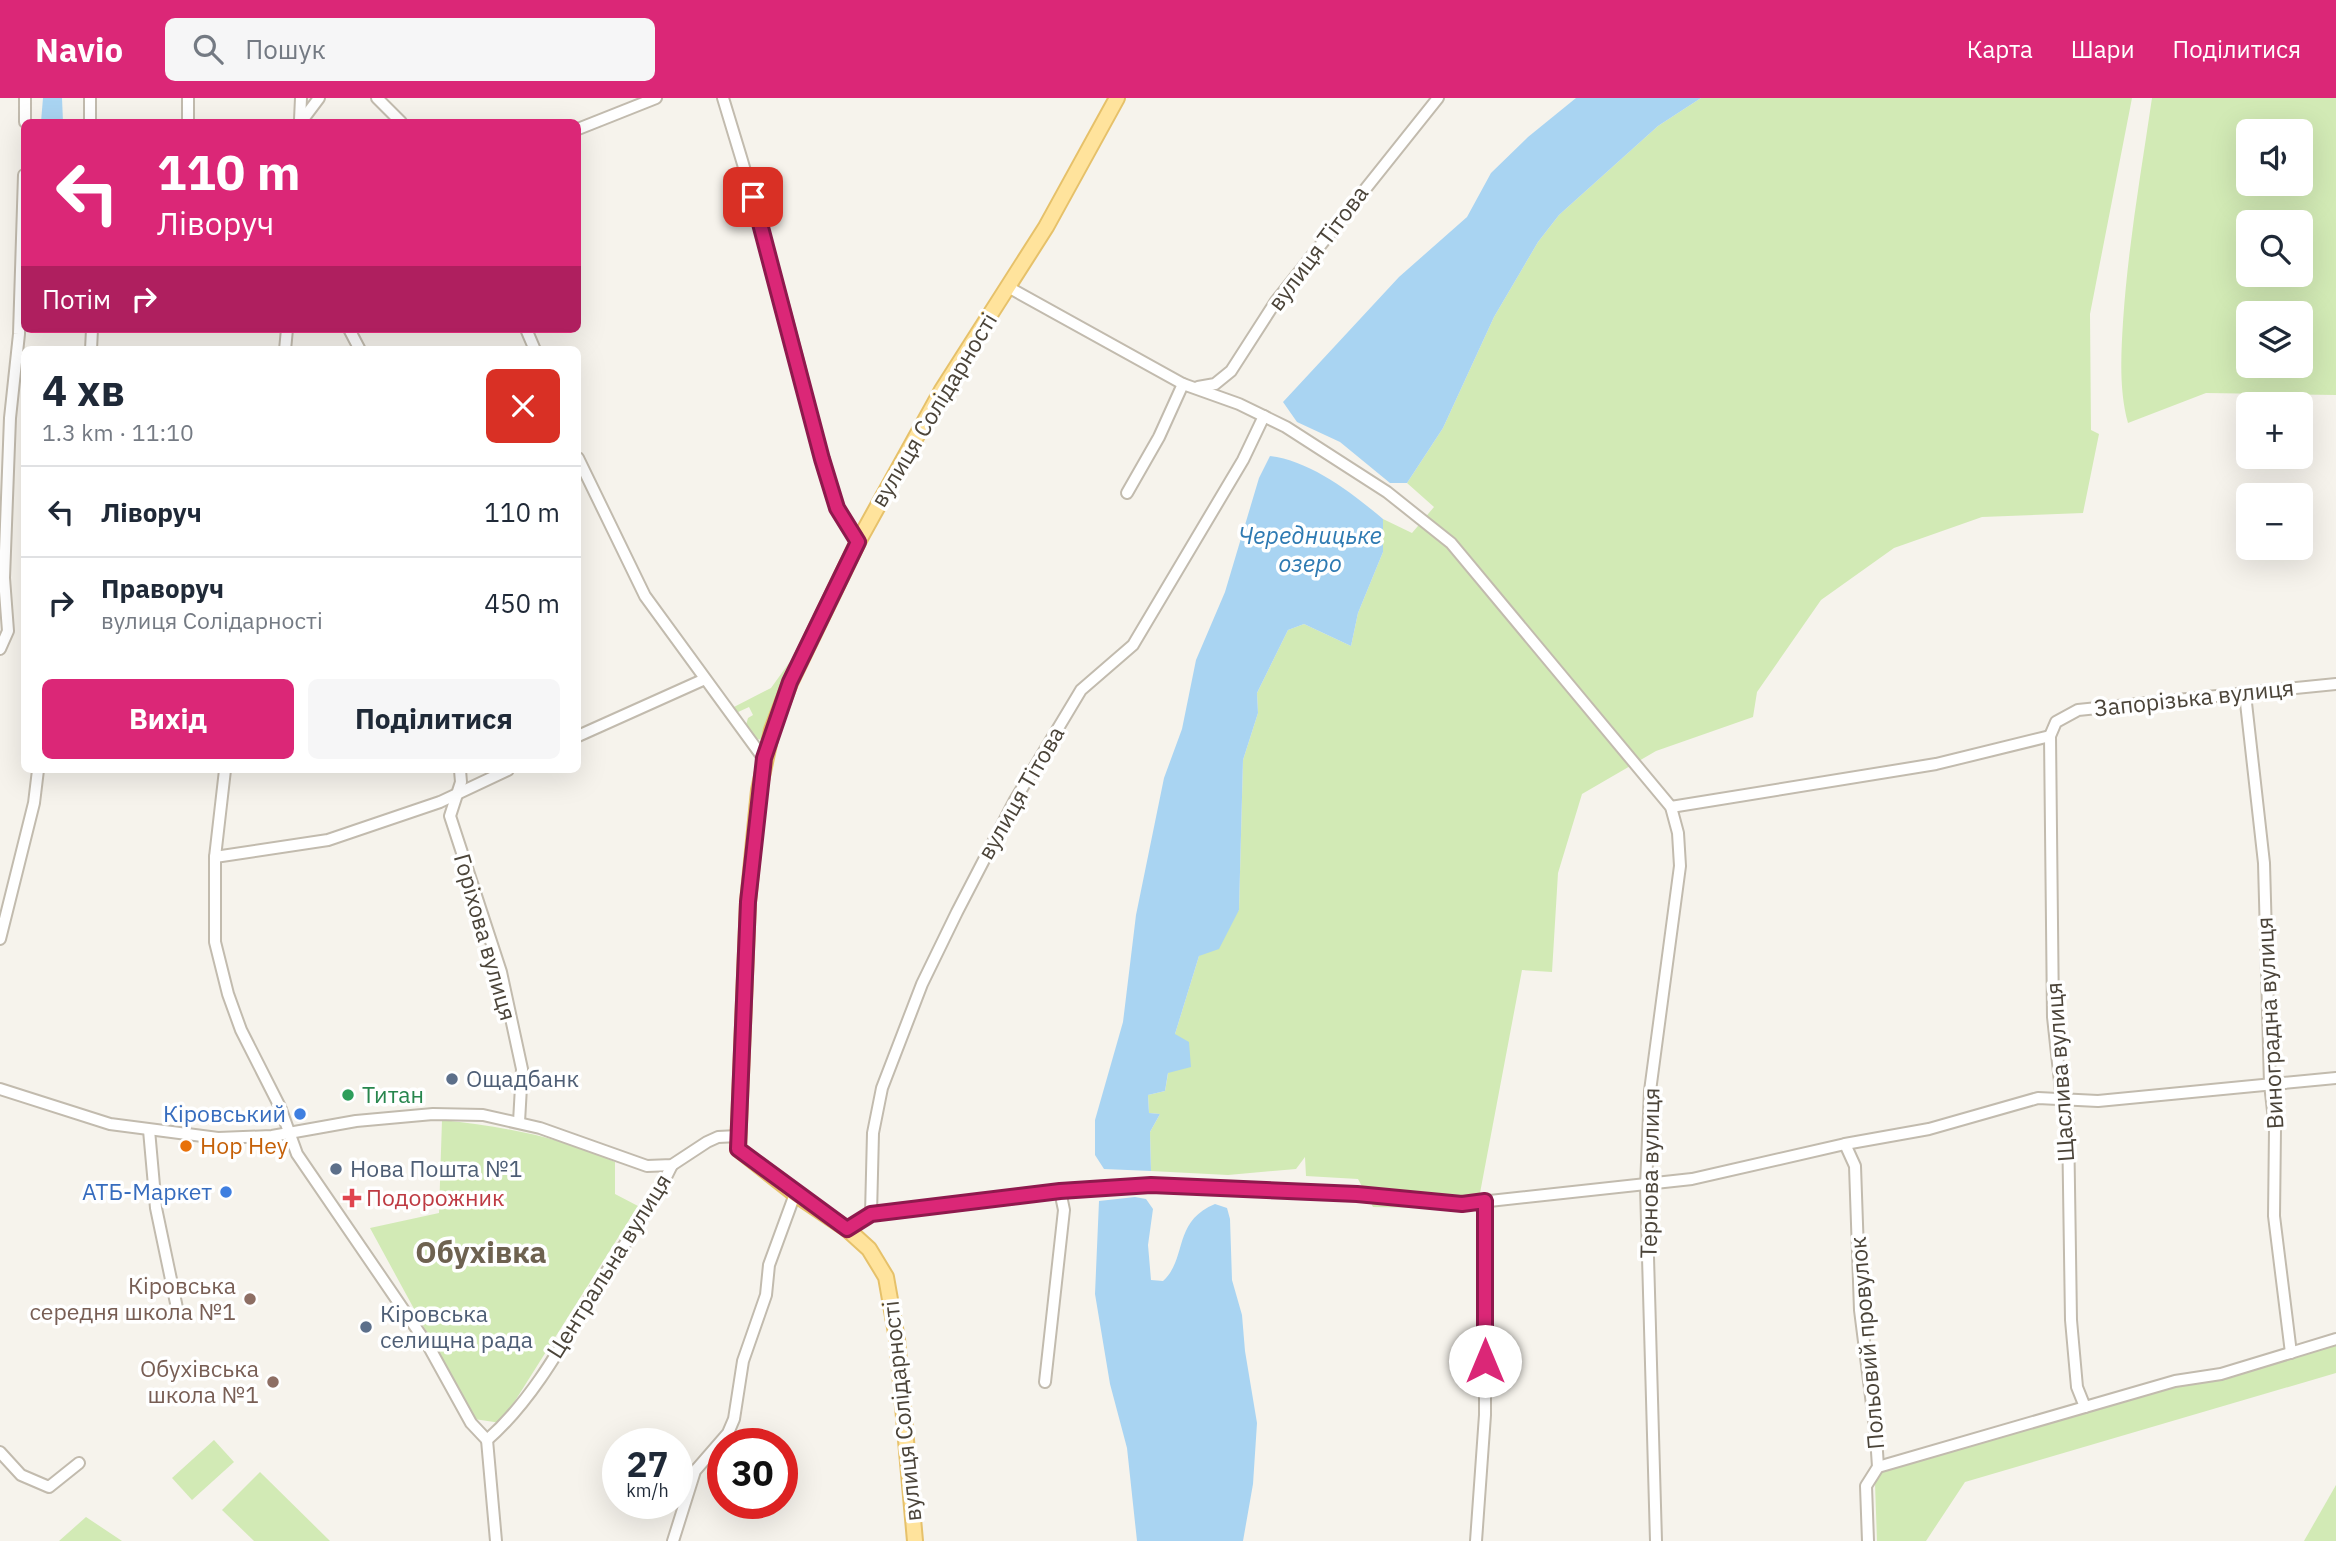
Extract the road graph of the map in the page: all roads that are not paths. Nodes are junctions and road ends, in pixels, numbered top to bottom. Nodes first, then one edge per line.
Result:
1 (25, 98) edge
2 (90, 98) edge
3 (188, 98) edge
4 (301, 98) edge
5 (319, 98) edge
6 (377, 98) edge
7 (656, 98) edge
8 (723, 98) edge
9 (1117, 98) edge
10 (1438, 98) edge
11 (25, 119) edge
12 (90, 119) edge
13 (188, 119) edge
14 (301, 119) edge
15 (303, 119) edge
16 (398, 119) edge
17 (581, 128) edge
18 (21, 270) edge
19 (1008, 287) junction
20 (1183, 384) junction
21 (1195, 387) junction
22 (1264, 416) junction
23 (581, 464) edge
24 (1128, 493) dead end
25 (858, 542) junction
26 (0, 649) edge
27 (705, 679) junction
28 (2336, 684) edge
29 (2245, 694) junction
30 (2056, 722) joint
31 (581, 735) edge
32 (2050, 736) junction
33 (764, 758) junction
34 (38, 773) edge
35 (225, 773) edge
36 (460, 773) edge
37 (502, 773) edge
38 (456, 795) junction
39 (1671, 807) junction
40 (215, 857) junction
41 (0, 939) edge
42 (2336, 1078) edge
43 (2270, 1084) junction
44 (0, 1089) edge
45 (2063, 1100) junction
46 (519, 1122) junction
47 (149, 1130) junction
48 (290, 1133) junction
49 (738, 1136) junction
50 (1845, 1144) junction
51 (672, 1165) junction
52 (1646, 1186) junction
53 (1060, 1191) junction
54 (796, 1194) junction
55 (1485, 1201) junction
56 (871, 1214) junction
57 (847, 1229) junction
58 (177, 1308) dead end
59 (2336, 1339) edge
60 (2291, 1353) junction
61 (1045, 1382) dead end
62 (2085, 1407) junction
63 (487, 1440) junction
64 (0, 1452) edge
65 (79, 1463) dead end
66 (1878, 1467) junction
67 (496, 1541) edge
68 (673, 1541) edge
69 (915, 1541) edge
70 (1476, 1541) edge
71 (1656, 1541) edge
72 (1868, 1541) edge

1 - 11 street
2 - 12 street
3 - 13 street
4 - 14 street
5 - 15 street
6 - 16 street
7 - 17 street
8 - 25 street
9 - 19 main road, вулиця Солідарності
10 - 21 street, вулиця Тітова
18 - 26 street
19 - 20 street
19 - 25 main road, вулиця Солідарності
20 - 21 street
20 - 24 street
21 - 22 street
22 - 39 street
22 - 56 street, вулиця Тітова
23 - 27 street
25 - 33 main road, вулиця Солідарності
27 - 31 street
27 - 33 street
28 - 29 street, Запорізька вулиця
29 - 30 street, Запорізька вулиця
29 - 43 street, Виноградна вулиця
30 - 32 street, Щаслива вулиця
32 - 39 street
32 - 45 street, Щаслива вулиця
33 - 49 main road, вулиця Солідарності
34 - 41 street
35 - 40 street
36 - 38 street, Горіхова вулиця
37 - 38 street
38 - 40 street
38 - 46 street, Горіхова вулиця
39 - 52 street, Тернова вулиця
40 - 48 street
42 - 43 street
43 - 45 street
43 - 60 street, Виноградна вулиця
44 - 47 street, Центральна вулиця
45 - 50 street
45 - 62 street, Щаслива вулиця
46 - 48 street, Центральна вулиця
46 - 51 street, Центральна вулиця
47 - 48 street, Центральна вулиця
47 - 58 street
48 - 63 street
49 - 51 street, Центральна вулиця
49 - 54 main road, вулиця Солідарності
50 - 52 street
50 - 66 street, Польовий провулок
51 - 63 street, Центральна вулиця
52 - 55 street
52 - 71 street, Тернова вулиця
53 - 55 street
53 - 56 street
53 - 61 street
54 - 57 main road, вулиця Солідарності
54 - 68 street
55 - 70 street
56 - 57 street
57 - 69 main road, вулиця Солідарності
59 - 60 street
60 - 62 street
62 - 66 street
63 - 67 street
64 - 65 street
66 - 72 street, Польовий провулок

